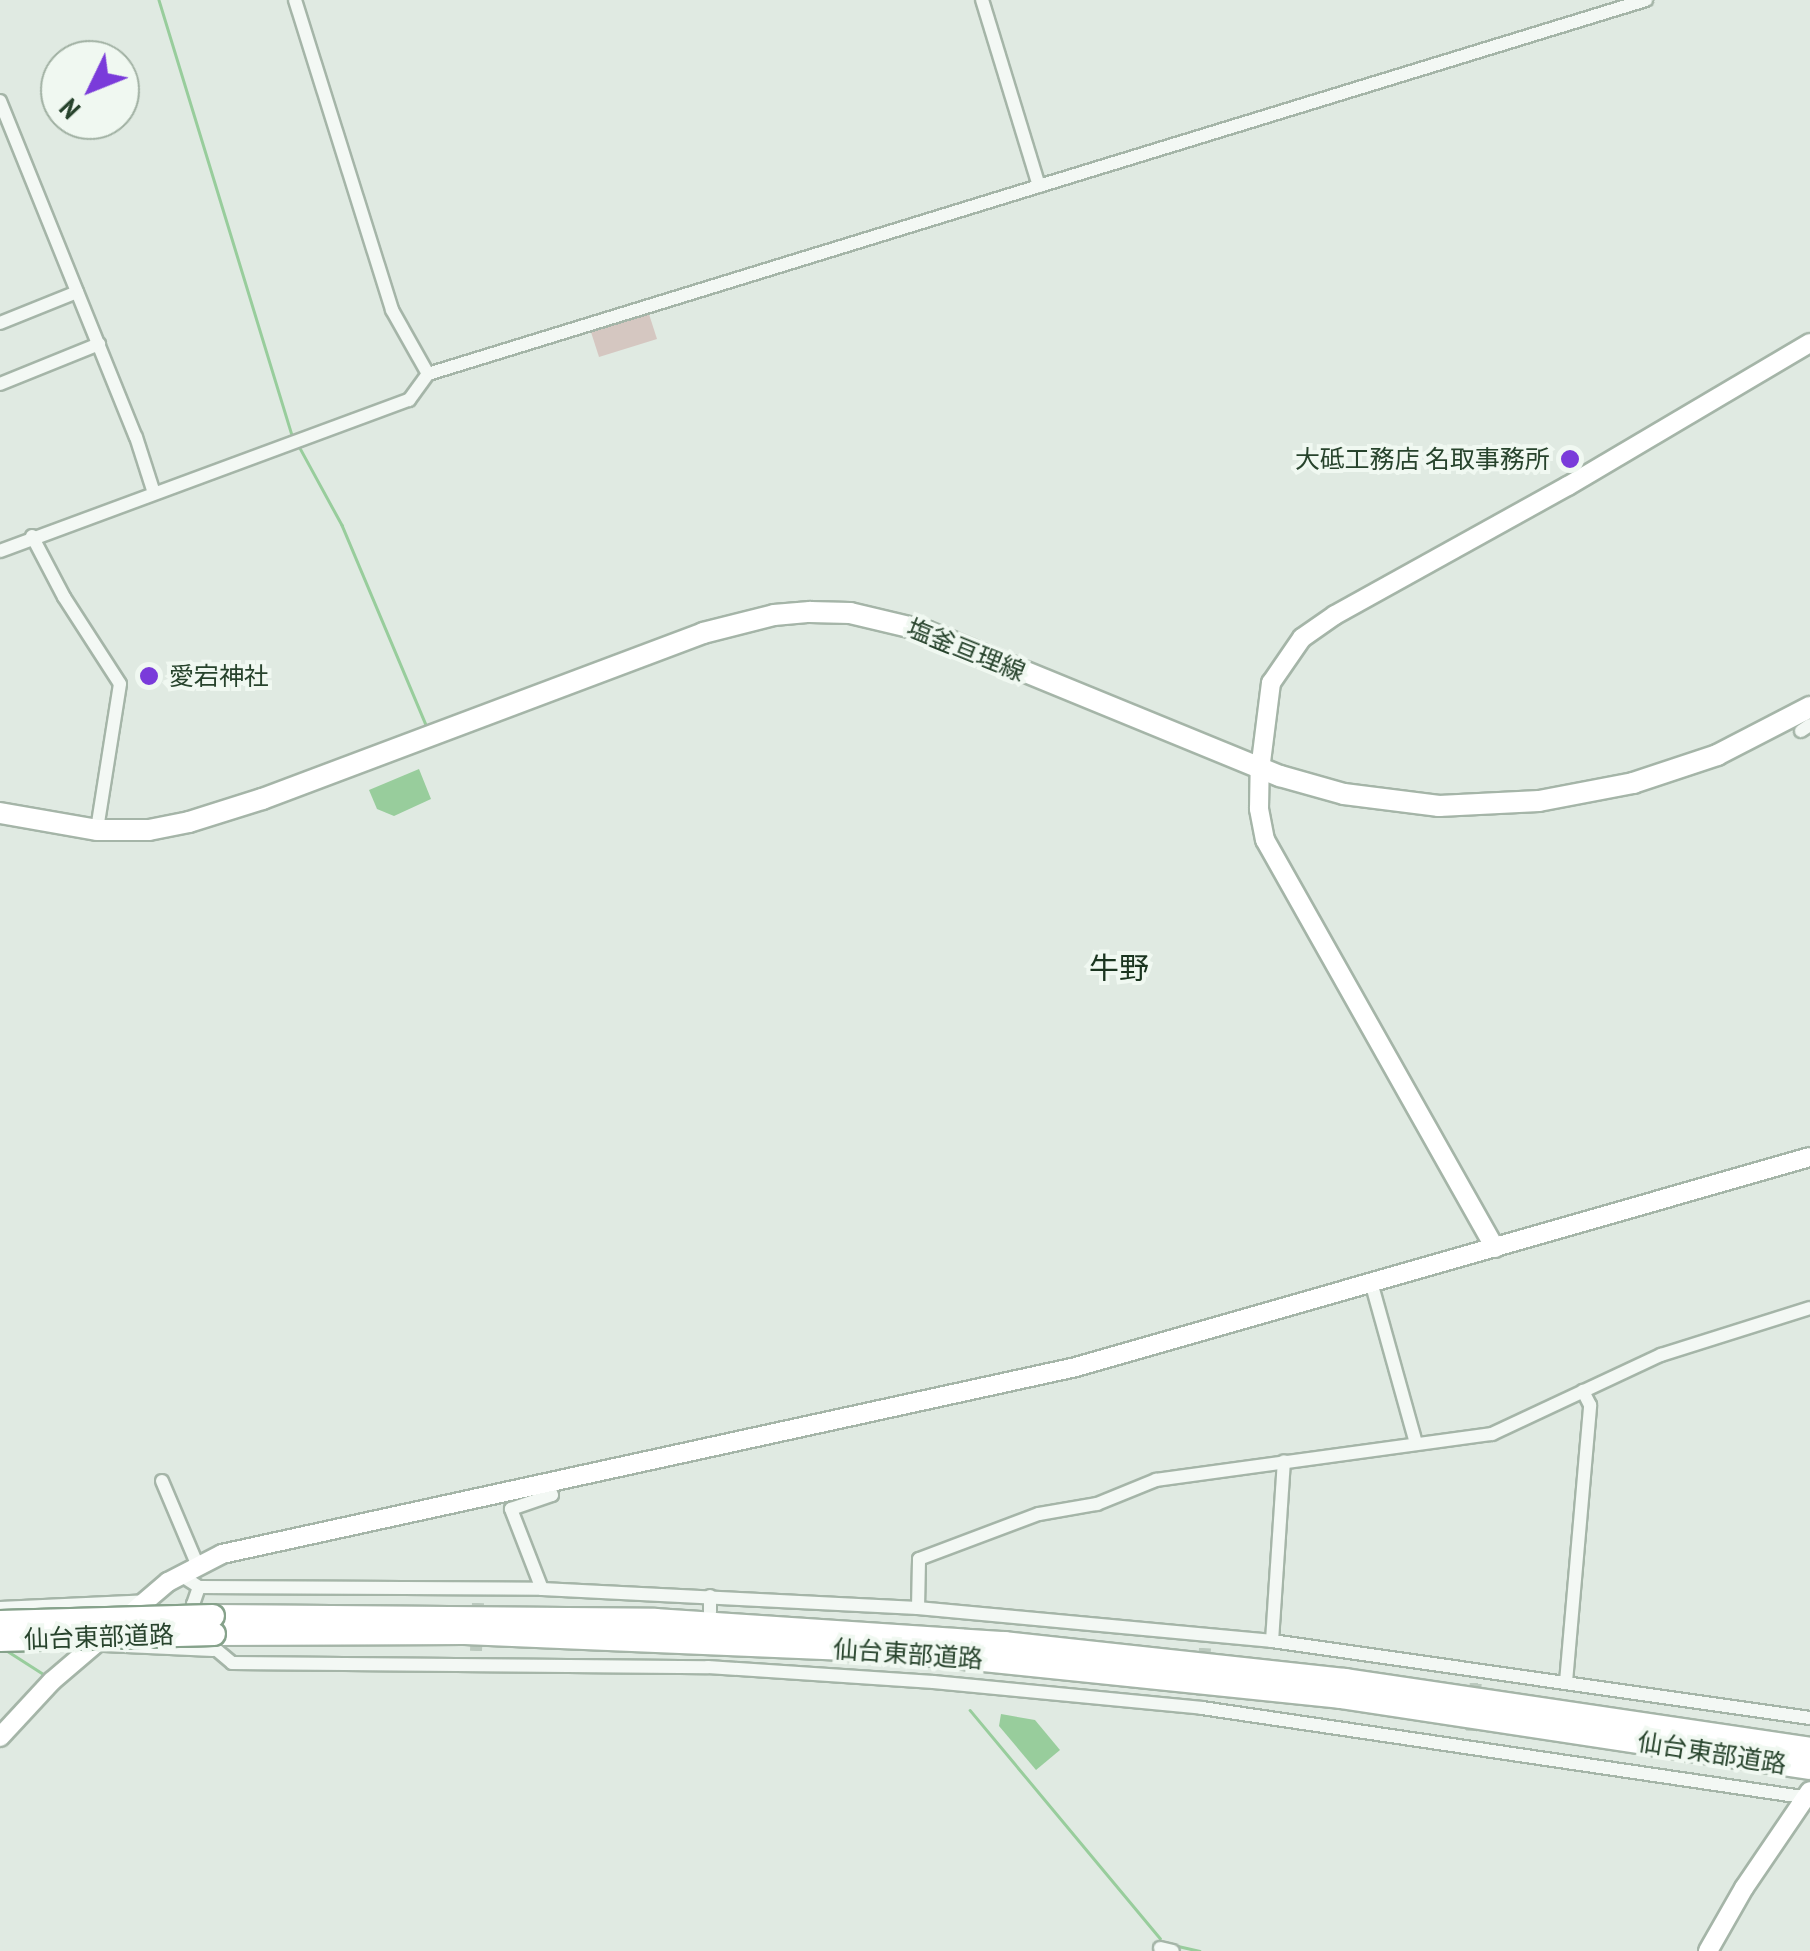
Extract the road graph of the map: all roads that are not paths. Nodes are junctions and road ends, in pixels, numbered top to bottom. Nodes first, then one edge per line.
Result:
1 (295, 0) edge
2 (982, 0) edge
3 (1646, 0) edge
4 (0, 101) edge
5 (1039, 186) junction
6 (77, 292) junction
7 (0, 323) edge
8 (1810, 343) edge
9 (99, 344) junction
10 (428, 374) junction
11 (0, 384) edge
12 (154, 492) junction
13 (32, 536) junction
14 (0, 552) edge
15 (1810, 706) edge
16 (1260, 770) junction
17 (0, 813) edge
18 (97, 830) junction
19 (1810, 1157) edge
20 (1495, 1248) junction
21 (1371, 1282) junction
22 (1810, 1308) edge
23 (1583, 1391) junction
24 (1416, 1443) junction
25 (1284, 1460) junction
26 (162, 1481) dead end
27 (548, 1483) junction
28 (197, 1564) junction
29 (179, 1574) junction
30 (199, 1587) junction
31 (542, 1589) junction
32 (710, 1596) junction
33 (146, 1602) junction
34 (0, 1608) edge
35 (918, 1608) junction
36 (710, 1612) dead end
37 (0, 1622) edge
38 (213, 1633) junction
39 (0, 1640) edge
40 (98, 1640) junction
41 (1272, 1641) junction
42 (1566, 1682) junction
43 (1810, 1718) edge
44 (1471, 1731) tunnel mouth
45 (0, 1737) edge
46 (1470, 1748) junction
47 (1810, 1749) edge
48 (1810, 1768) edge
49 (1809, 1795) edge
50 (1708, 1951) edge

1 - 10 street
2 - 5 street
3 - 5 street
4 - 6 street
5 - 10 street
6 - 7 street
6 - 9 street
8 - 16 street
9 - 11 street
9 - 12 street
10 - 12 street
12 - 13 street
13 - 14 street
13 - 18 street
15 - 16 main road, 塩釜亘理線
16 - 18 main road, 塩釜亘理線
16 - 20 street
17 - 18 main road, 塩釜亘理線
19 - 20 street
20 - 21 street
21 - 24 street
21 - 27 street
22 - 23 street
23 - 24 street
23 - 42 street
24 - 25 street
25 - 35 street
25 - 41 street
26 - 28 street
27 - 28 street
27 - 31 street
28 - 29 street
29 - 30 street
29 - 33 street
30 - 31 street
30 - 38 street
31 - 32 street
32 - 35 street
32 - 36 street
33 - 34 street
33 - 40 street
35 - 41 street
37 - 38 highway, 仙台東部道路, bridge
38 - 39 highway, 仙台東部道路, bridge
38 - 40 street
38 - 46 street
38 - 47 highway, 仙台東部道路
38 - 48 highway, 仙台東部道路
40 - 45 street
41 - 42 street
42 - 43 street
44 - 46 street
46 - 49 street
49 - 50 street

